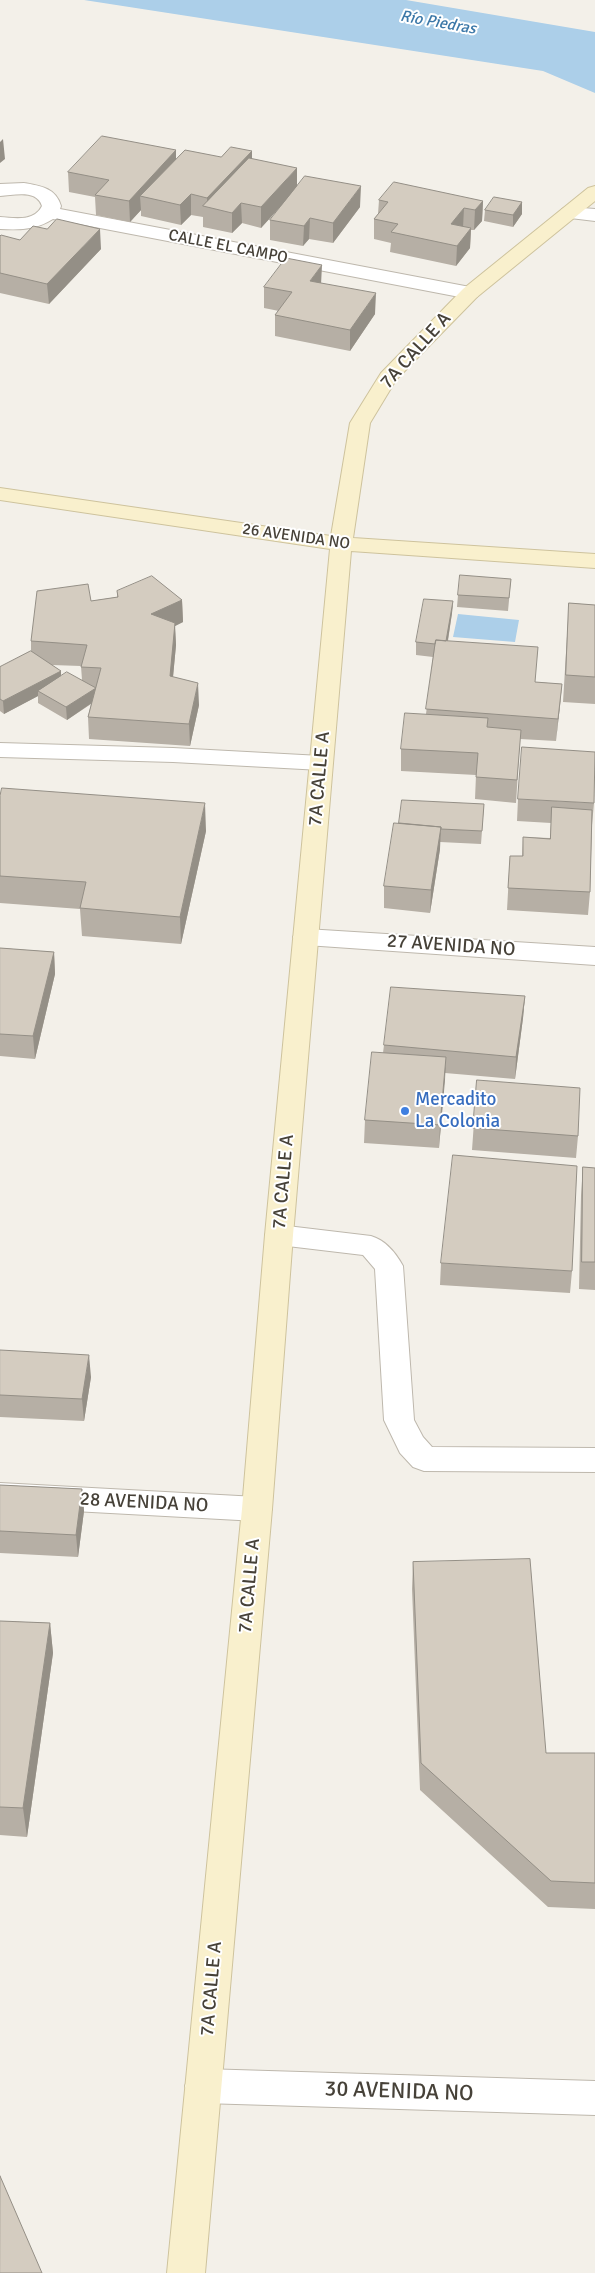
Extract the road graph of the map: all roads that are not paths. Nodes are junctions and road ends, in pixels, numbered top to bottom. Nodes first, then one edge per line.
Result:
1 (0, 190) edge
2 (595, 192) edge
3 (49, 213) junction
4 (570, 213) junction
5 (595, 215) edge
6 (0, 223) edge
7 (470, 293) junction
8 (0, 494) edge
9 (341, 544) junction
10 (595, 562) edge
11 (0, 750) edge
12 (322, 763) junction
13 (306, 937) junction
14 (595, 956) edge
15 (279, 1235) junction
16 (595, 1460) edge
17 (0, 1495) edge
18 (257, 1509) junction
19 (203, 2086) junction
20 (595, 2098) edge
21 (186, 2273) edge

1 - 3 street
2 - 4 street, 7A CALLE A
3 - 6 street
3 - 7 street, CALLE EL CAMPO
4 - 5 street
4 - 7 street, 7A CALLE A
7 - 9 street, 7A CALLE A
8 - 9 street, 26 AVENIDA NO
9 - 10 street, 26 AVENIDA NO
9 - 12 street, 7A CALLE A
11 - 12 street
12 - 13 street, 7A CALLE A
13 - 14 street, 27 AVENIDA NO
13 - 15 street, 7A CALLE A
15 - 16 street
15 - 18 street, 7A CALLE A
17 - 18 street, 28 AVENIDA NO
18 - 19 street, 7A CALLE A
19 - 20 street, 30 AVENIDA NO
19 - 21 street, 7A CALLE A

